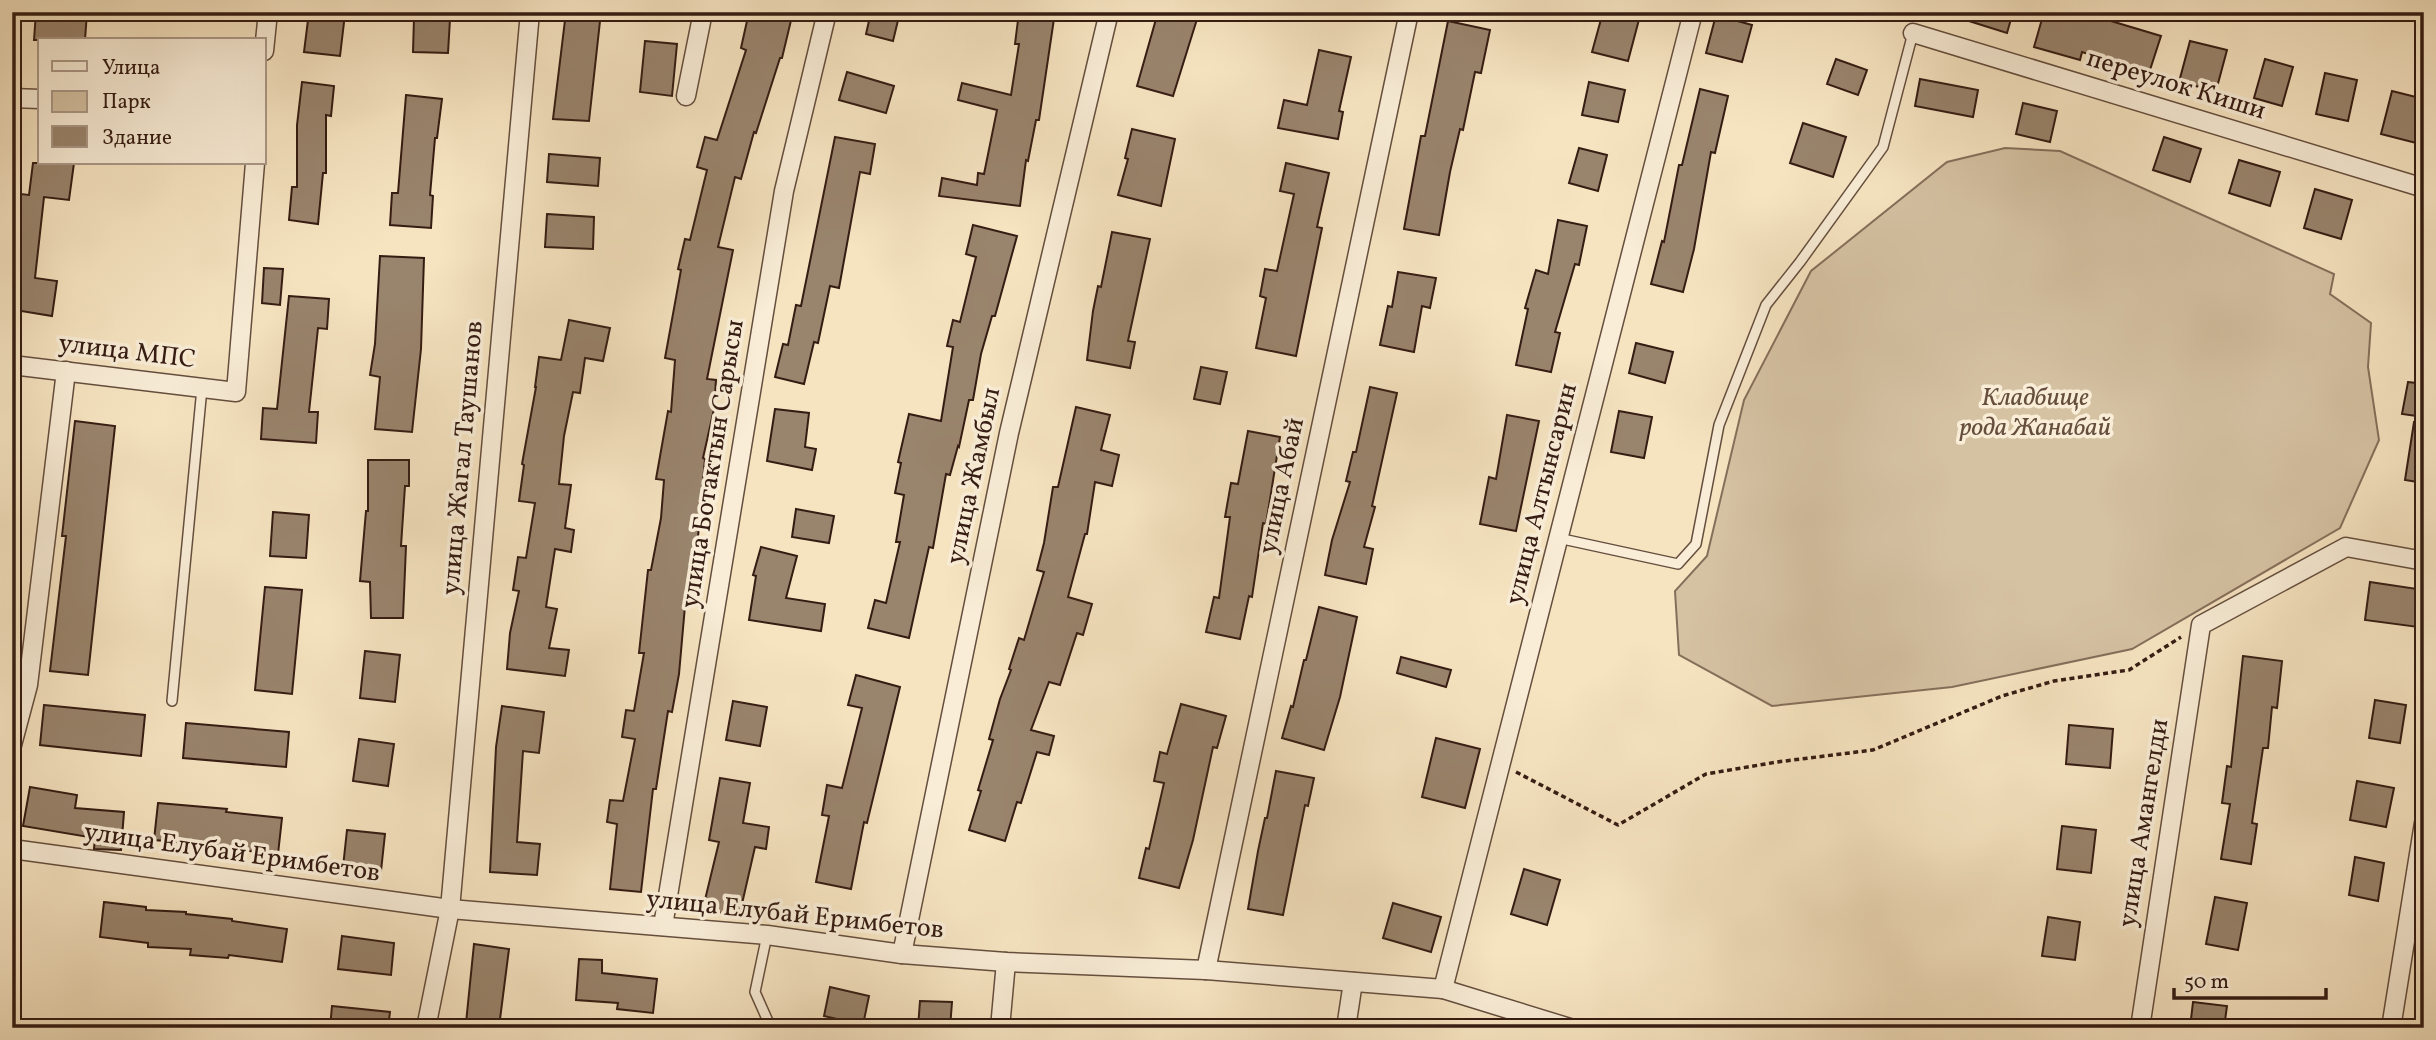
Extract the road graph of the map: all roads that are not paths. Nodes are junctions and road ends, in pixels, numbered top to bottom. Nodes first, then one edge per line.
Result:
1 (268, 12) edge
2 (530, 12) edge
3 (704, 12) edge
4 (827, 12) edge
5 (1110, 12) edge
6 (1409, 12) edge
7 (1693, 12) edge
8 (1913, 33) joint
9 (265, 38) edge
10 (686, 96) dead end
11 (12, 97) edge
12 (38, 99) edge
13 (255, 164) edge
14 (2424, 188) edge
15 (12, 365) edge
16 (66, 371) junction
17 (202, 388) junction
18 (1558, 537) junction
19 (2424, 561) edge
20 (173, 701) dead end
21 (12, 745) edge
22 (2424, 823) edge
23 (12, 849) edge
24 (450, 909) junction
25 (663, 926) junction
26 (767, 935) junction
27 (902, 954) junction
28 (1006, 962) junction
29 (1206, 970) junction
30 (1353, 982) junction
31 (1443, 989) junction
32 (426, 1028) edge
33 (771, 1028) edge
34 (1000, 1028) edge
35 (1346, 1028) edge
36 (1570, 1028) edge
37 (2140, 1028) edge
38 (2391, 1028) edge

1 - 9 street
2 - 24 street, улица Жагал Таушанов
3 - 10 street
4 - 25 street, улица Ботактын Сарысы
5 - 27 street, улица Жамбыл
6 - 29 street, улица Абай
7 - 18 street, улица Алтынсарин
8 - 14 street, переулок Киши
8 - 18 lane
11 - 12 street
13 - 17 street, улица МПС
15 - 16 street, улица МПС
16 - 17 street, улица МПС
16 - 21 street
17 - 20 lane
18 - 31 street, улица Алтынсарин
19 - 37 street, улица Амангелди
22 - 38 street
23 - 24 street, улица Елубай Еримбетов
24 - 25 street, улица Елубай Еримбетов
24 - 32 street, улица Жагал Таушанов
25 - 26 street, улица Елубай Еримбетов
26 - 27 street, улица Елубай Еримбетов
26 - 33 lane
27 - 28 street, улица Елубай Еримбетов
28 - 29 street, улица Елубай Еримбетов
28 - 34 street
29 - 30 street, улица Елубай Еримбетов
30 - 31 street, улица Елубай Еримбетов
30 - 35 street
31 - 36 street, улица Елубай Еримбетов

